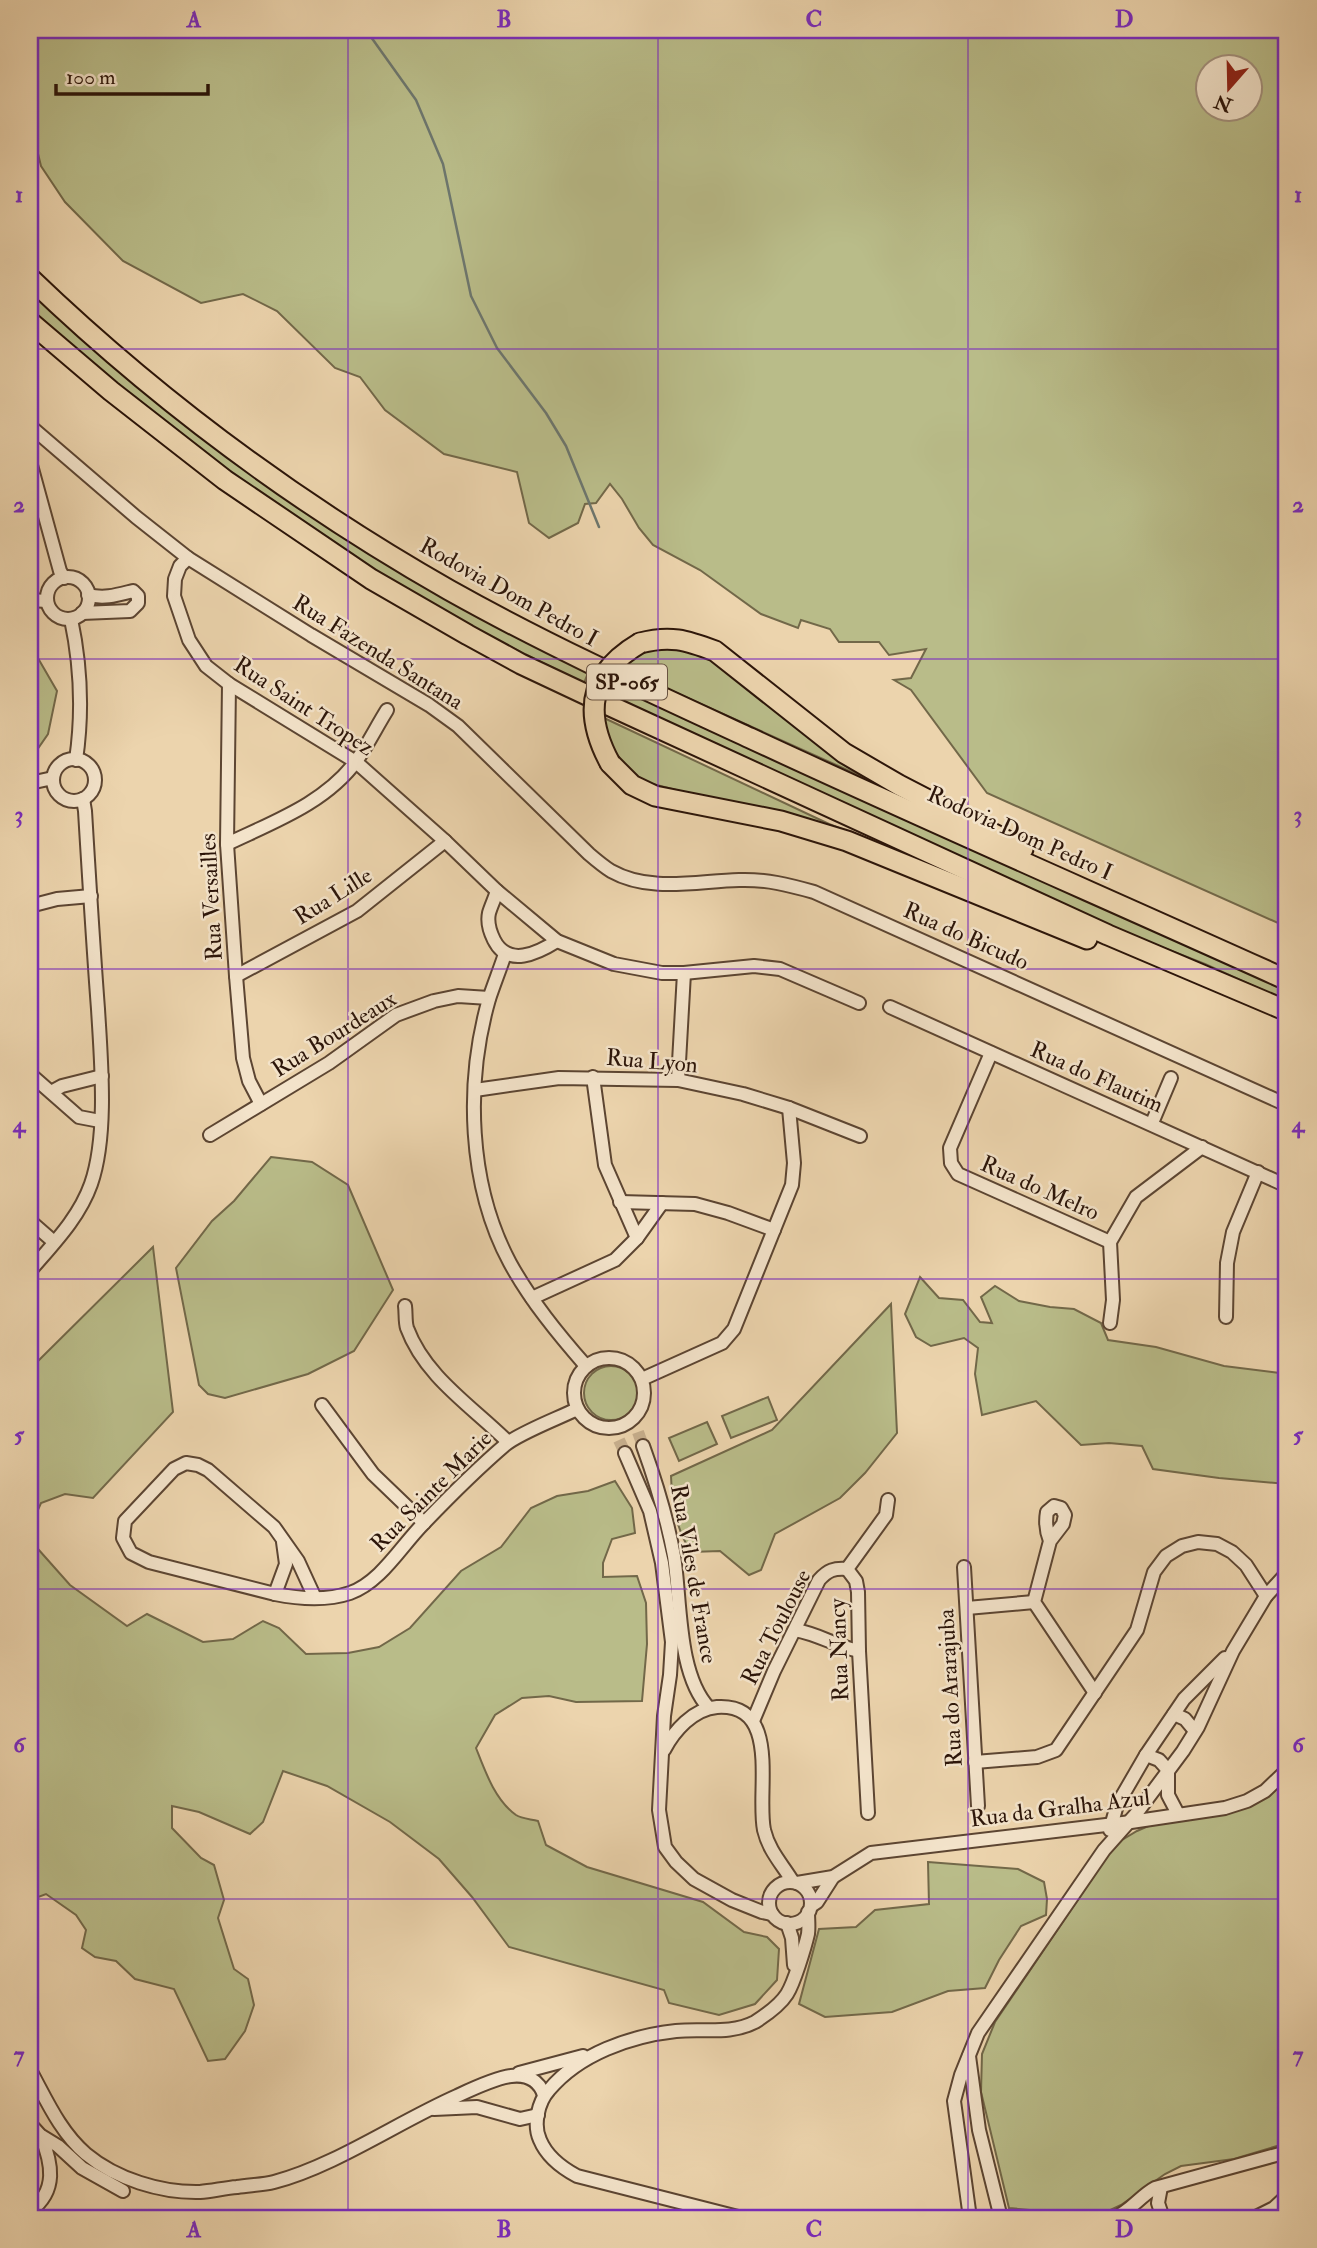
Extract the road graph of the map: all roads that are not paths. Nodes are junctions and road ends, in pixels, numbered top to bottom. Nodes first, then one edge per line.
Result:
1 (30, 278) edge
2 (30, 321) edge
3 (30, 426) edge
4 (31, 465) edge
5 (188, 558) junction
6 (64, 578) junction
7 (88, 595) junction
8 (30, 600) edge
9 (47, 601) junction
10 (76, 616) junction
11 (229, 684) junction
12 (387, 710) dead end
13 (76, 760) junction
14 (356, 762) junction
15 (53, 778) junction
16 (30, 783) edge
17 (83, 799) junction
18 (445, 841) junction
19 (227, 844) junction
20 (612, 871) joint
21 (498, 891) junction
22 (91, 896) junction
23 (30, 906) edge
24 (557, 941) junction
25 (1205, 943) junction
26 (505, 954) junction
27 (684, 973) junction
28 (236, 976) junction
29 (1287, 980) edge
30 (489, 998) junction
31 (859, 1003) dead end
32 (890, 1007) dead end
33 (1283, 1010) edge
34 (990, 1053) junction
35 (30, 1074) edge
36 (102, 1076) junction
37 (593, 1077) junction
38 (1171, 1079) dead end
39 (678, 1080) junction
40 (475, 1090) junction
41 (51, 1092) junction
42 (261, 1104) junction
43 (1287, 1105) edge
44 (789, 1108) junction
45 (100, 1121) junction
46 (1152, 1123) junction
47 (210, 1135) dead end
48 (860, 1136) dead end
49 (1202, 1147) junction
50 (1258, 1172) junction
51 (1287, 1185) edge
52 (620, 1202) junction
53 (663, 1203) junction
54 (30, 1221) edge
55 (774, 1230) junction
56 (636, 1238) junction
57 (54, 1242) junction
58 (1110, 1242) junction
59 (30, 1271) edge
60 (531, 1298) junction
61 (405, 1306) dead end
62 (1226, 1317) dead end
63 (1110, 1322) dead end
64 (586, 1366) junction
65 (642, 1379) junction
66 (322, 1405) dead end
67 (578, 1409) junction
68 (508, 1443) junction
69 (643, 1446) tunnel mouth
70 (625, 1453) tunnel mouth
71 (888, 1500) dead end
72 (424, 1523) junction
73 (283, 1538) junction
74 (1050, 1541) dead end
75 (964, 1567) dead end
76 (847, 1570) junction
77 (1287, 1573) edge
78 (275, 1594) junction
79 (1266, 1596) junction
80 (316, 1598) junction
81 (1034, 1602) junction
82 (967, 1608) junction
83 (795, 1630) junction
84 (859, 1651) junction
85 (1233, 1651) junction
86 (1096, 1693) junction
87 (709, 1707) junction
88 (1174, 1714) junction
89 (753, 1721) junction
90 (1195, 1731) junction
91 (662, 1755) junction
92 (1146, 1755) junction
93 (975, 1762) junction
94 (1168, 1770) junction
95 (1287, 1770) edge
96 (978, 1806) dead end
97 (868, 1813) dead end
98 (1178, 1814) junction
99 (1129, 1822) junction
100 (1112, 1823) junction
101 (1104, 1850) junction
102 (833, 1877) junction
103 (795, 1883) junction
104 (809, 1909) junction
105 (772, 1914) junction
106 (787, 1923) junction
107 (795, 1972) junction
108 (593, 2053) junction
109 (969, 2056) junction
110 (30, 2071) edge
111 (511, 2076) junction
112 (544, 2095) junction
113 (427, 2109) junction
114 (538, 2115) junction
115 (30, 2124) edge
116 (40, 2135) junction
117 (1287, 2152) edge
118 (989, 2172) junction
119 (964, 2175) junction
120 (1161, 2187) junction
121 (123, 2191) dead end
122 (1287, 2196) edge
123 (30, 2211) edge
124 (1272, 2213) edge
125 (742, 2218) edge
126 (970, 2218) edge
127 (1002, 2218) edge
128 (1114, 2218) edge
129 (1163, 2218) edge
130 (1254, 2218) edge

1 - 25 highway, Rodovia Dom Pedro I / SP-065
2 - 33 highway, SP-065
3 - 5 street, Rua Fazenda Santana
4 - 6 street
5 - 11 street, Rua Saint Tropez
5 - 20 street, Rua Fazenda Santana
6 - 7 street
6 - 9 street
7 - 10 street
7 - 10 street
8 - 9 street
9 - 10 street
10 - 13 street
11 - 14 street, Rua Saint Tropez
11 - 19 street, Rua Versailles
12 - 14 street
13 - 15 street
13 - 17 street
14 - 18 street, Rua Saint Tropez
14 - 19 street
15 - 16 street
15 - 17 street
17 - 22 street
18 - 21 street, Rua Saint Tropez
18 - 28 street, Rua Lille
19 - 28 street, Rua Versailles
20 - 43 street, Rua do Bicudo
21 - 24 street, Rua Saint Tropez
21 - 26 street
22 - 23 street
22 - 36 street
24 - 26 street
24 - 27 street, Rua Saint Tropez
25 - 29 highway, Rodovia Dom Pedro I / SP-065
25 - 33 highway, bridge
26 - 30 street
27 - 31 street, Rua Saint Tropez
27 - 39 street
28 - 42 street, Rua Versailles
30 - 40 street
30 - 42 street, Rua Bourdeaux
32 - 34 street, Rua do Flautim
34 - 46 street, Rua do Flautim
34 - 58 street, Rua do Melro
35 - 41 street
36 - 41 street
36 - 45 street
37 - 39 street, Rua Lyon
37 - 40 street, Rua Lyon
37 - 52 street
38 - 46 street
39 - 44 street, Rua Lyon
40 - 60 street
41 - 45 street
42 - 47 street, Rua Bourdeaux
44 - 48 street, Rua Lyon
44 - 55 street
45 - 57 street
46 - 49 street, Rua do Flautim
49 - 50 street, Rua do Flautim
49 - 58 street
50 - 51 street, Rua do Flautim
50 - 62 street
52 - 53 street
52 - 56 street
53 - 55 street
53 - 56 street
54 - 57 street
55 - 65 street
56 - 60 street
57 - 59 street
58 - 63 street
60 - 64 street
61 - 68 street
64 - 65 street
64 - 67 street
65 - 67 street
66 - 72 street
67 - 68 street, Rua Sainte Marie
68 - 72 street, Rua Sainte Marie
69 - 87 street, Rua Viles de France
70 - 91 street, Rua Viles de France
71 - 76 street, Rua Nancy
72 - 80 street, Rua Sainte Marie
73 - 78 street
73 - 78 street, Rua Sainte Marie
73 - 80 street, Rua Sainte Marie
74 - 81 street
75 - 82 street, Rua do Ararajuba
76 - 83 street, Rua Toulouse
76 - 84 street, Rua Nancy
77 - 79 street
78 - 80 street, Rua Sainte Marie
79 - 85 street
79 - 86 street
81 - 82 street
81 - 86 street
82 - 93 street, Rua do Ararajuba
83 - 84 street
83 - 89 street, Rua Toulouse
84 - 97 street, Rua Nancy
85 - 88 street
85 - 90 street
86 - 93 street
87 - 89 street
87 - 91 street
88 - 90 street
88 - 92 street
89 - 103 street
90 - 94 street
91 - 105 street, Rua Viles de France
92 - 94 street
92 - 100 street
93 - 96 street, Rua do Ararajuba
94 - 98 street
94 - 99 street
95 - 98 street, Rua da Gralha Azul
98 - 99 street, Rua da Gralha Azul
99 - 100 street, Rua da Gralha Azul
99 - 101 street
100 - 101 street
100 - 102 street, Rua da Gralha Azul
101 - 109 street
102 - 103 street, Rua da Gralha Azul
102 - 104 street, Rua da Gralha Azul
103 - 104 street
103 - 105 street
104 - 106 street
104 - 107 street
105 - 106 street
106 - 107 street
107 - 108 street
108 - 111 street
108 - 112 street
109 - 118 street
109 - 119 street
110 - 113 street
111 - 112 street
111 - 113 street
112 - 114 street
113 - 114 street
114 - 125 street
115 - 116 street
116 - 121 street
116 - 123 street
117 - 120 street
118 - 119 street
118 - 127 street
119 - 126 street
120 - 128 street
120 - 129 street
122 - 124 street
124 - 130 street

